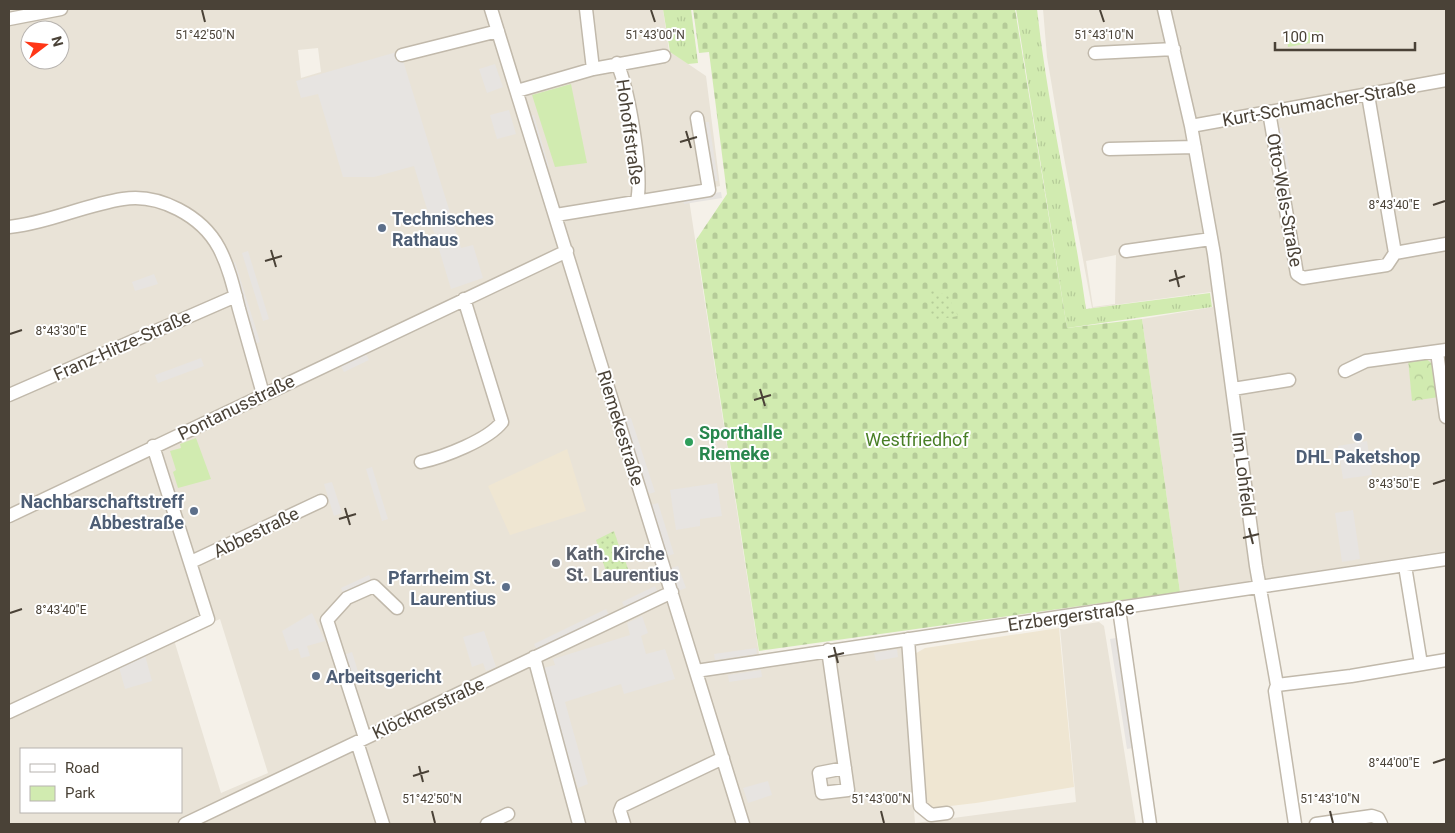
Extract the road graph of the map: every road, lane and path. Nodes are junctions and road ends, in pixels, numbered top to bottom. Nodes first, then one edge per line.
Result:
1 (61, 9) edge
2 (491, 9) edge
3 (586, 9) edge
4 (1164, 9) edge
5 (30, 12) edge
6 (9, 19) edge
7 (498, 31) junction
8 (1174, 50) junction
9 (1095, 53) dead end
10 (402, 56) dead end
11 (664, 56) dead end
12 (618, 63) junction
13 (593, 69) junction
14 (1446, 80) edge
15 (517, 91) junction
16 (1368, 95) junction
17 (1269, 112) junction
18 (697, 118) dead end
19 (1191, 126) junction
20 (1195, 147) junction
21 (1109, 149) dead end
22 (636, 201) junction
23 (556, 215) junction
24 (9, 227) edge
25 (1212, 239) junction
26 (1446, 244) edge
27 (567, 251) junction
28 (1126, 251) dead end
29 (1395, 253) junction
30 (236, 296) junction
31 (464, 299) junction
32 (1442, 351) edge
33 (1344, 371) dead end
34 (1289, 380) dead end
35 (1233, 389) junction
36 (263, 394) junction
37 (9, 395) edge
38 (1446, 417) edge
39 (153, 446) junction
40 (421, 462) dead end
41 (321, 501) dead end
42 (9, 516) edge
43 (1446, 559) edge
44 (191, 562) junction
45 (1405, 566) junction
46 (1260, 588) junction
47 (672, 592) junction
48 (397, 608) dead end
49 (1119, 609) junction
50 (908, 639) junction
51 (828, 650) junction
52 (534, 658) junction
53 (1446, 660) edge
54 (1421, 664) junction
55 (696, 671) junction
56 (1277, 685) junction
57 (9, 712) edge
58 (361, 740) junction
59 (723, 758) junction
60 (845, 768) dead end
61 (947, 813) dead end
62 (508, 814) dead end
63 (185, 824) edge
64 (383, 824) edge
65 (487, 824) edge
66 (578, 824) edge
67 (624, 824) edge
68 (743, 824) edge
69 (1150, 824) edge
70 (1295, 824) edge
71 (1316, 824) edge
72 (1380, 824) edge

1 - 5 street
2 - 7 street, Riemekestraße
3 - 13 street, Hohoffstraße
4 - 8 street, Im Lohfeld
5 - 6 street
7 - 10 street
7 - 15 street, Riemekestraße
8 - 9 street
8 - 19 street, Im Lohfeld
11 - 12 street, Hohoffstraße
12 - 13 street, Hohoffstraße
12 - 22 street, Hohoffstraße
13 - 15 street, Hohoffstraße
14 - 16 street, Kurt-Schumacher-Straße
15 - 23 street, Riemekestraße
16 - 17 street, Kurt-Schumacher-Straße
16 - 29 street
17 - 19 street, Kurt-Schumacher-Straße
17 - 29 street, Otto-Wels-Straße
18 - 22 street, Hohoffstraße
19 - 20 street, Im Lohfeld
20 - 21 street
20 - 25 street, Im Lohfeld
22 - 23 street, Hohoffstraße
23 - 27 street, Riemekestraße
24 - 30 street
25 - 28 street
25 - 35 street, Im Lohfeld
26 - 29 street, Otto-Wels-Straße
27 - 31 street, Pontanusstraße
27 - 47 street, Riemekestraße
30 - 36 street
30 - 37 street, Franz-Hitze-Straße
31 - 36 street, Pontanusstraße
31 - 40 street
32 - 33 street
32 - 38 street
34 - 35 street
35 - 46 street, Im Lohfeld
36 - 39 street, Pontanusstraße
39 - 42 street, Pontanusstraße
39 - 44 street, Abbestraße
41 - 44 street, Abbestraße
43 - 45 street, Erzbergerstraße
44 - 57 street, Abbestraße
45 - 46 street, Erzbergerstraße
45 - 54 street
46 - 49 street, Erzbergerstraße
46 - 56 street, Im Lohfeld
47 - 52 street, Klöcknerstraße
47 - 55 street, Riemekestraße
48 - 58 street
49 - 50 street, Erzbergerstraße
49 - 69 street
50 - 51 street, Erzbergerstraße
50 - 61 street
51 - 55 street, Erzbergerstraße
51 - 60 street
52 - 58 street, Klöcknerstraße
52 - 66 street
53 - 54 street
54 - 56 street
55 - 59 street, Riemekestraße
56 - 70 street, Im Lohfeld
58 - 63 street, Klöcknerstraße
58 - 64 street
59 - 67 street
59 - 68 street, Riemekestraße
62 - 65 street
71 - 72 street

